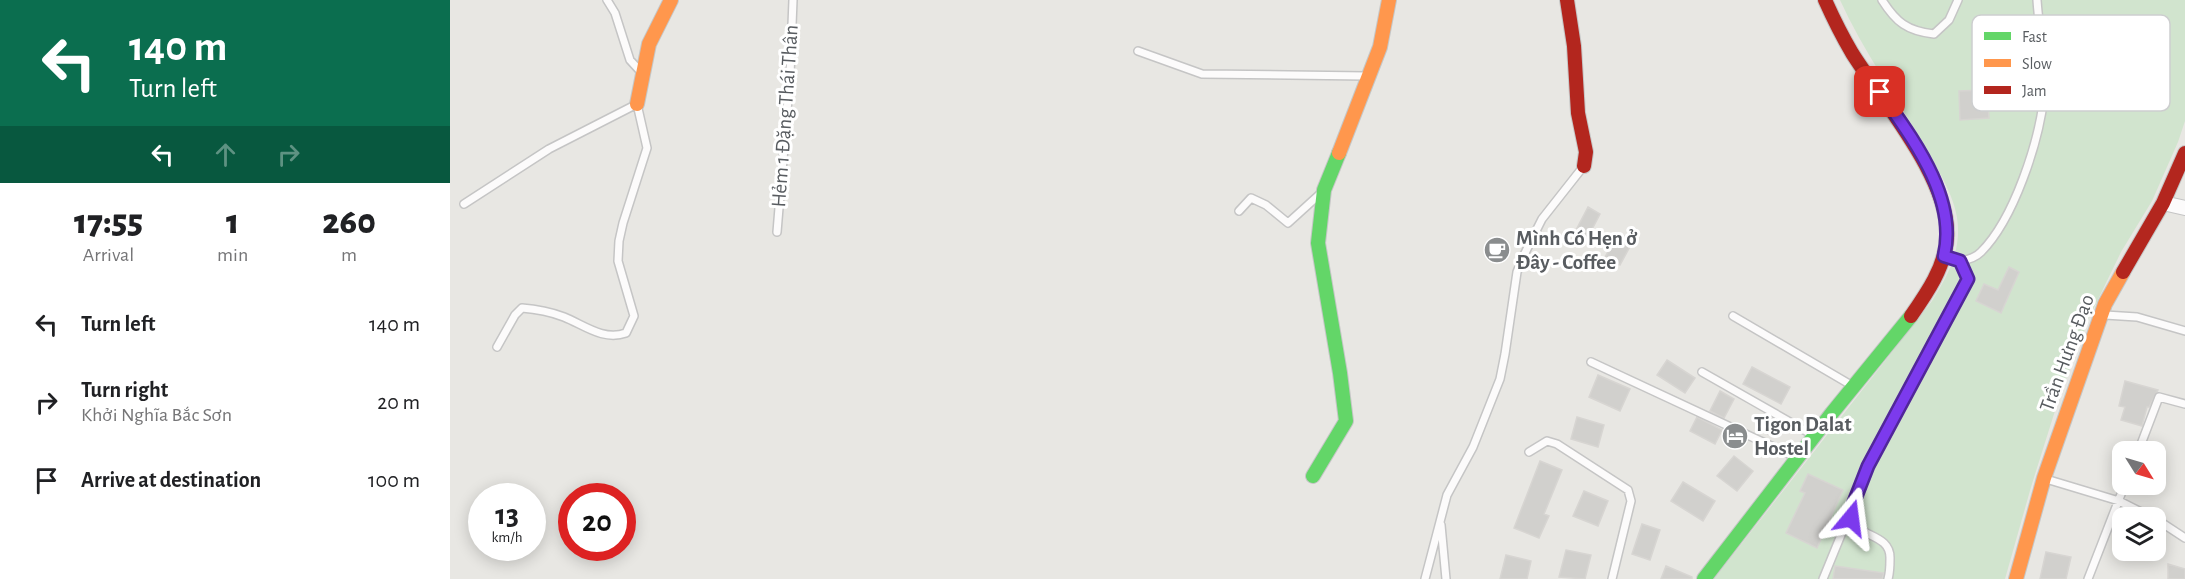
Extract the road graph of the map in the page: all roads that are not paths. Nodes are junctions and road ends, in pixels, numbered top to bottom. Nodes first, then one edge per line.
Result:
1 (607, 0) edge
2 (671, 0) edge
3 (793, 0) edge
4 (1389, 0) edge
5 (1567, 0) edge
6 (1825, 0) edge
7 (1882, 0) edge
8 (1958, 0) edge
9 (2037, 0) edge
10 (2038, 15) edge
11 (1138, 51) dead end
12 (642, 73) junction
13 (1368, 76) junction
14 (637, 104) junction
15 (2041, 111) edge
16 (2185, 153) edge
17 (1584, 166) joint
18 (1324, 190) junction
19 (2163, 203) junction
20 (464, 204) dead end
21 (2185, 208) edge
22 (1239, 211) dead end
23 (777, 232) dead end
24 (1944, 256) junction
25 (1960, 261) junction
26 (2101, 314) junction
27 (1733, 316) dead end
28 (2185, 331) edge
29 (497, 347) dead end
30 (1591, 362) dead end
31 (1702, 372) dead end
32 (1853, 386) junction
33 (2185, 404) edge
34 (1814, 436) junction
35 (2142, 441) edge
36 (1529, 452) dead end
37 (1797, 458) junction
38 (1313, 476) dead end
39 (2044, 478) junction
40 (2121, 495) edge
41 (2119, 501) junction
42 (1852, 507) junction
43 (2131, 507) edge
44 (1441, 517) junction
45 (2166, 526) edge
46 (2185, 538) edge
47 (1425, 579) edge
48 (1446, 579) edge
49 (1612, 579) edge
50 (1704, 579) edge
51 (1823, 579) edge
52 (1888, 579) edge
53 (2016, 579) edge
54 (2088, 579) edge

1 - 12 lane
2 - 12 street
3 - 23 lane, Hẻm 1 Đặng Thái Thân
4 - 13 street
5 - 17 street
6 - 24 street
7 - 8 lane
9 - 10 lane
11 - 13 lane
12 - 14 street
13 - 18 street
14 - 20 lane
14 - 29 lane
15 - 25 lane
16 - 19 street, Trần Hưng Đạo
17 - 44 lane
18 - 22 lane
18 - 38 street
19 - 21 street
19 - 26 street, Trần Hưng Đạo
24 - 25 lane
24 - 32 street
25 - 42 lane
26 - 28 lane
26 - 39 street, Trần Hưng Đạo
27 - 32 lane
30 - 37 lane
31 - 34 lane
32 - 34 street
33 - 35 lane
34 - 37 street
36 - 49 lane
37 - 50 street
39 - 41 lane
39 - 53 street, Trần Hưng Đạo
40 - 41 lane
41 - 43 lane
41 - 54 lane
42 - 51 lane
42 - 52 lane
44 - 47 lane
44 - 48 lane
45 - 46 lane

